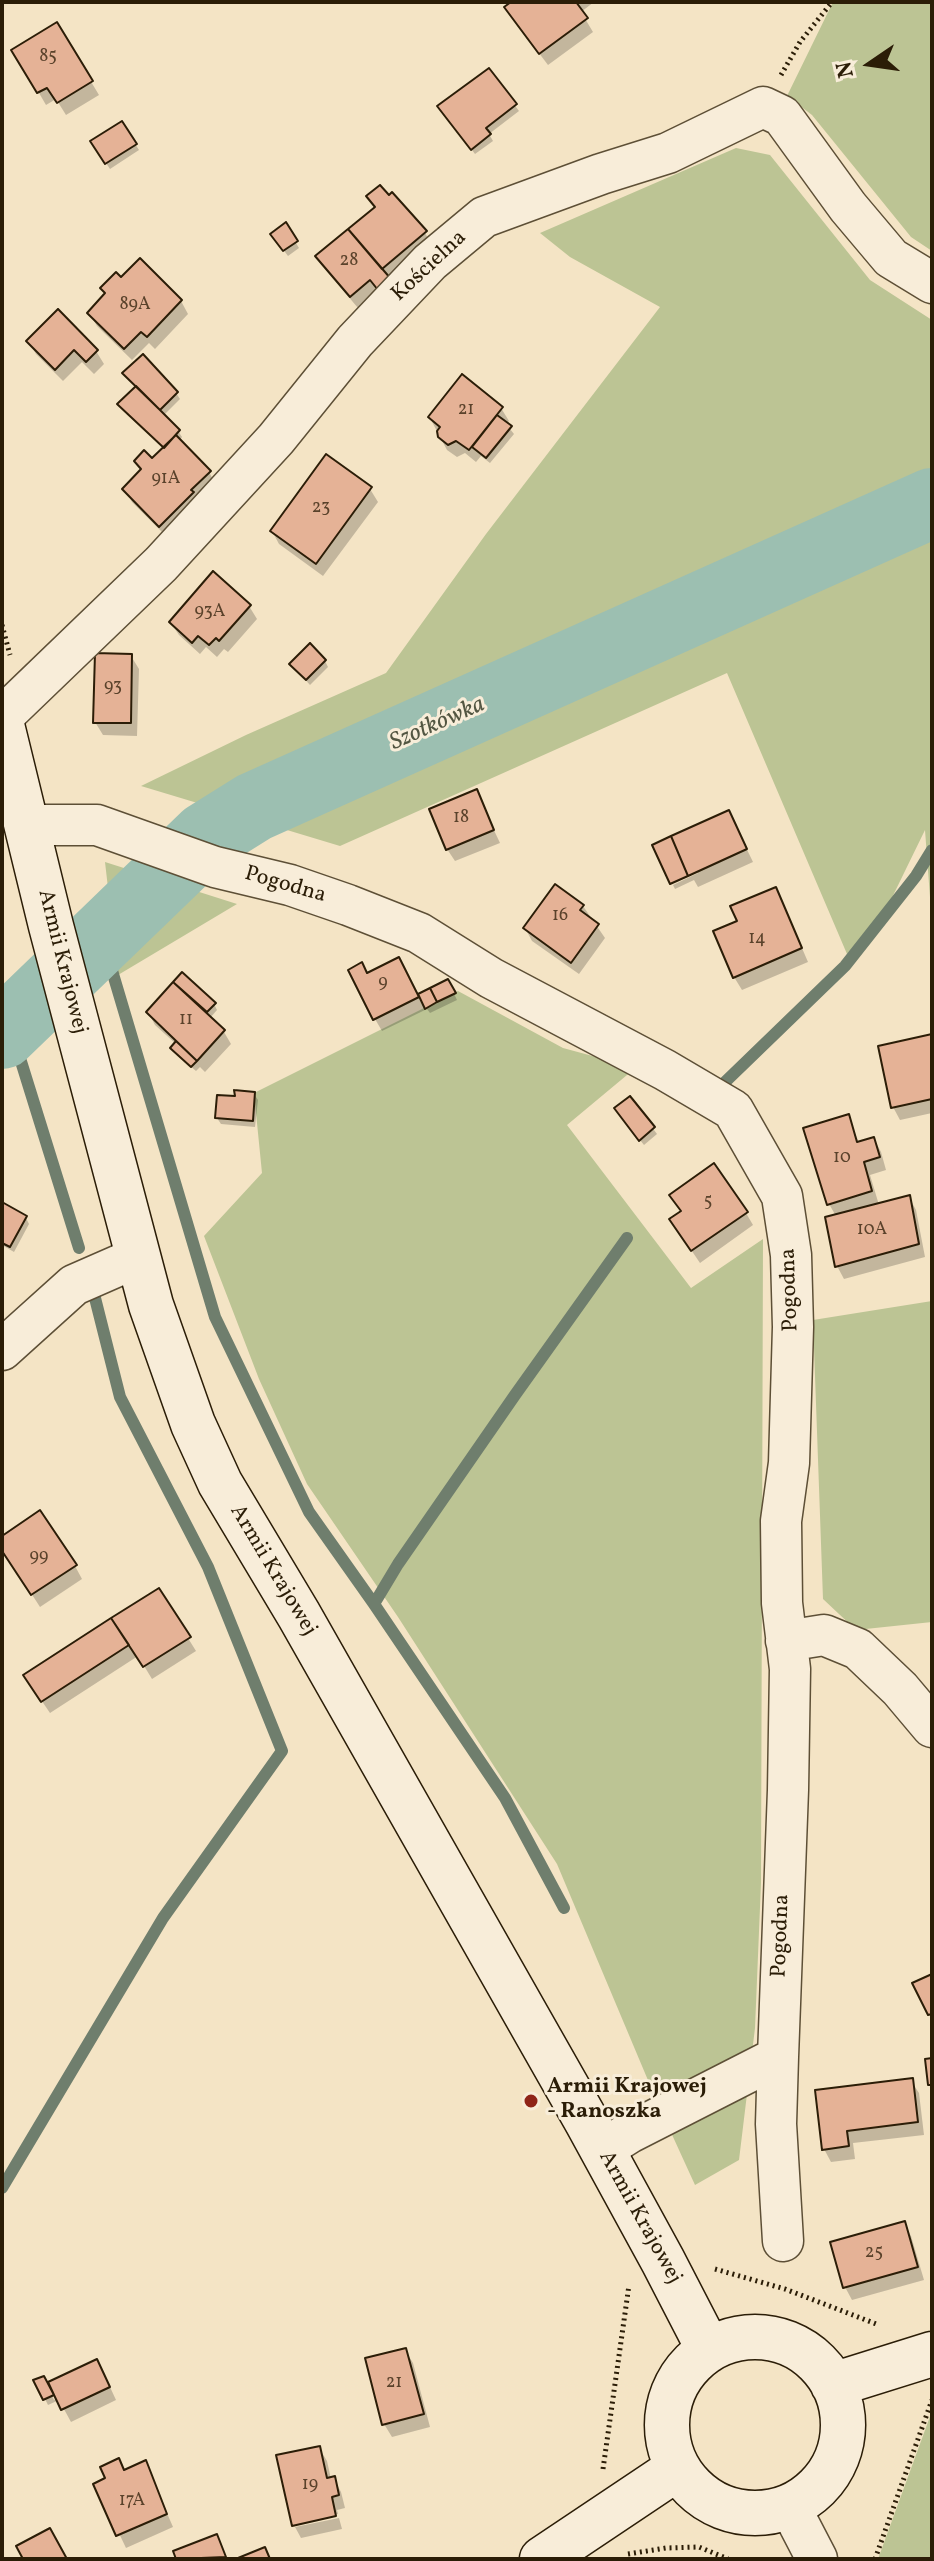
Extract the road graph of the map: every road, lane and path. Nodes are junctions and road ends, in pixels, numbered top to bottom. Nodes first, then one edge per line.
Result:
1 (832, 2) edge
2 (763, 107) junction
3 (932, 283) edge
4 (2, 717) edge
5 (2, 725) edge
6 (14, 803) edge
7 (138, 1257) junction
8 (2, 1350) edge
9 (786, 1641) junction
10 (932, 1727) edge
11 (778, 2057) junction
12 (602, 2150) junction
13 (783, 2241) dead end
14 (710, 2267) dead end
15 (629, 2280) dead end
16 (887, 2328) dead end
17 (709, 2350) junction
18 (932, 2354) edge
19 (833, 2385) junction
20 (932, 2400) edge
21 (678, 2468) junction
22 (592, 2477) dead end
23 (790, 2507) junction
24 (620, 2555) dead end
25 (542, 2559) edge
26 (728, 2559) edge
27 (817, 2559) edge
28 (875, 2559) edge

1 - 2 path
2 - 3 street
2 - 4 street, Kościelna
5 - 6 street, Armii Krajowej
6 - 7 street, Armii Krajowej
6 - 9 street, Pogodna
7 - 8 street
7 - 12 street, Armii Krajowej
9 - 10 street
9 - 11 street, Pogodna
11 - 12 street
11 - 13 street, Pogodna
12 - 17 street, Armii Krajowej
14 - 16 path
15 - 22 path
17 - 19 street
17 - 21 street
18 - 19 street
19 - 23 street
20 - 28 path
21 - 23 street
21 - 25 street
23 - 27 street
24 - 26 path

